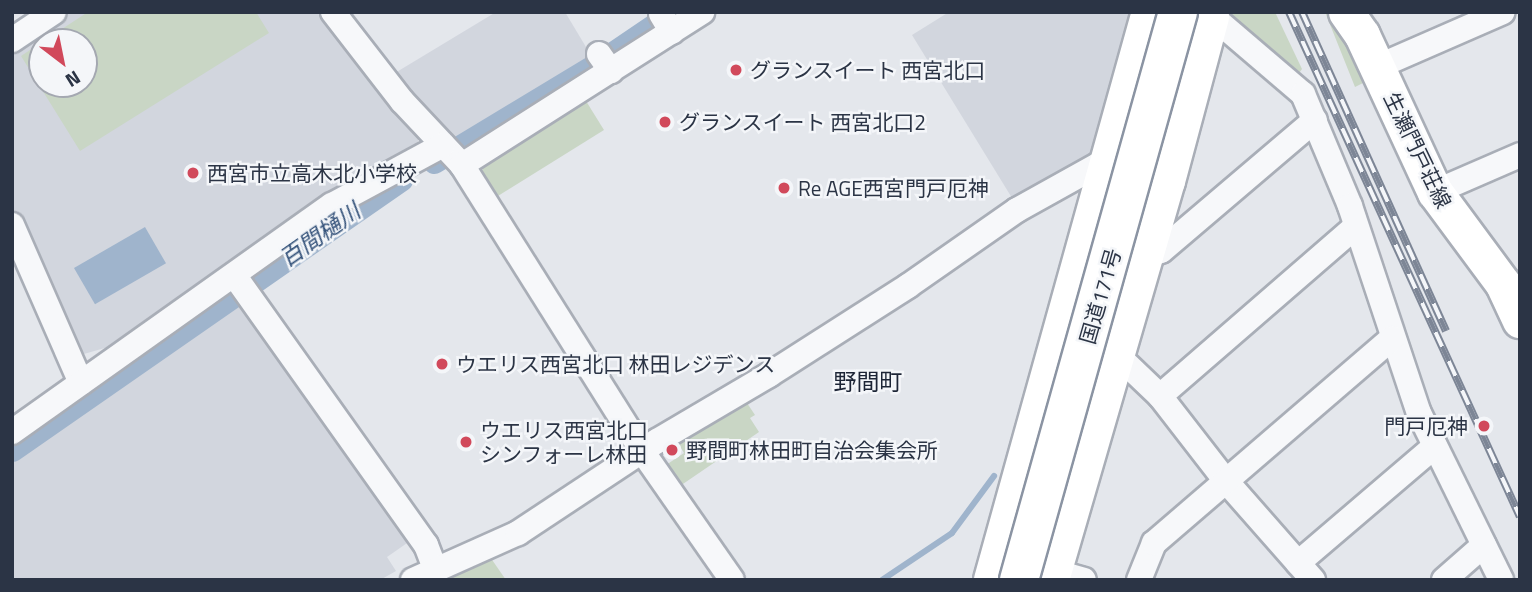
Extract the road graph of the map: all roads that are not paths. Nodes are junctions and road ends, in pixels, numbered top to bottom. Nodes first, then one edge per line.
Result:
1 (54, 12) edge
2 (333, 12) edge
3 (702, 12) edge
4 (1151, 12) edge
5 (1346, 12) edge
6 (1503, 12) edge
7 (1199, 14) edge
8 (667, 23) edge
9 (12, 40) edge
10 (1377, 67) junction
11 (1315, 120) junction
12 (452, 154) junction
13 (1520, 155) edge
14 (1110, 165) junction
15 (1166, 181) junction
16 (1435, 192) junction
17 (12, 225) edge
18 (1356, 226) junction
19 (1145, 257) junction
20 (239, 283) junction
21 (1519, 315) edge
22 (1392, 338) junction
23 (1116, 354) junction
24 (81, 383) junction
25 (1160, 396) junction
26 (12, 432) edge
27 (1435, 446) junction
28 (642, 451) junction
29 (1227, 481) junction
30 (1484, 545) junction
31 (435, 569) junction
32 (1306, 572) edge
33 (1051, 577) edge
34 (412, 580) edge
35 (732, 580) edge
36 (993, 580) edge
37 (1139, 580) edge
38 (1444, 580) edge
39 (1500, 580) edge

1 - 9 street
2 - 12 street
3 - 8 street
4 - 14 highway
5 - 10 main road, 生瀬門戸荘線
6 - 10 street
7 - 11 street
7 - 15 highway
7 - 33 highway, 国道171号, bridge
8 - 12 street
10 - 16 main road, 生瀬門戸荘線
11 - 18 street
11 - 19 street
12 - 20 street
12 - 28 street
13 - 16 street
14 - 15 street
14 - 28 street
14 - 36 highway
15 - 19 highway
16 - 21 main road, 生瀬門戸荘線
17 - 24 street
18 - 22 street
18 - 25 street
19 - 23 highway
20 - 24 street
20 - 31 street
22 - 27 street
22 - 29 street
23 - 25 street
23 - 33 highway
24 - 26 street
25 - 29 street
27 - 30 street
27 - 32 street
28 - 31 street
28 - 35 street
29 - 32 street
29 - 37 street
30 - 38 street
30 - 39 street
31 - 34 street

